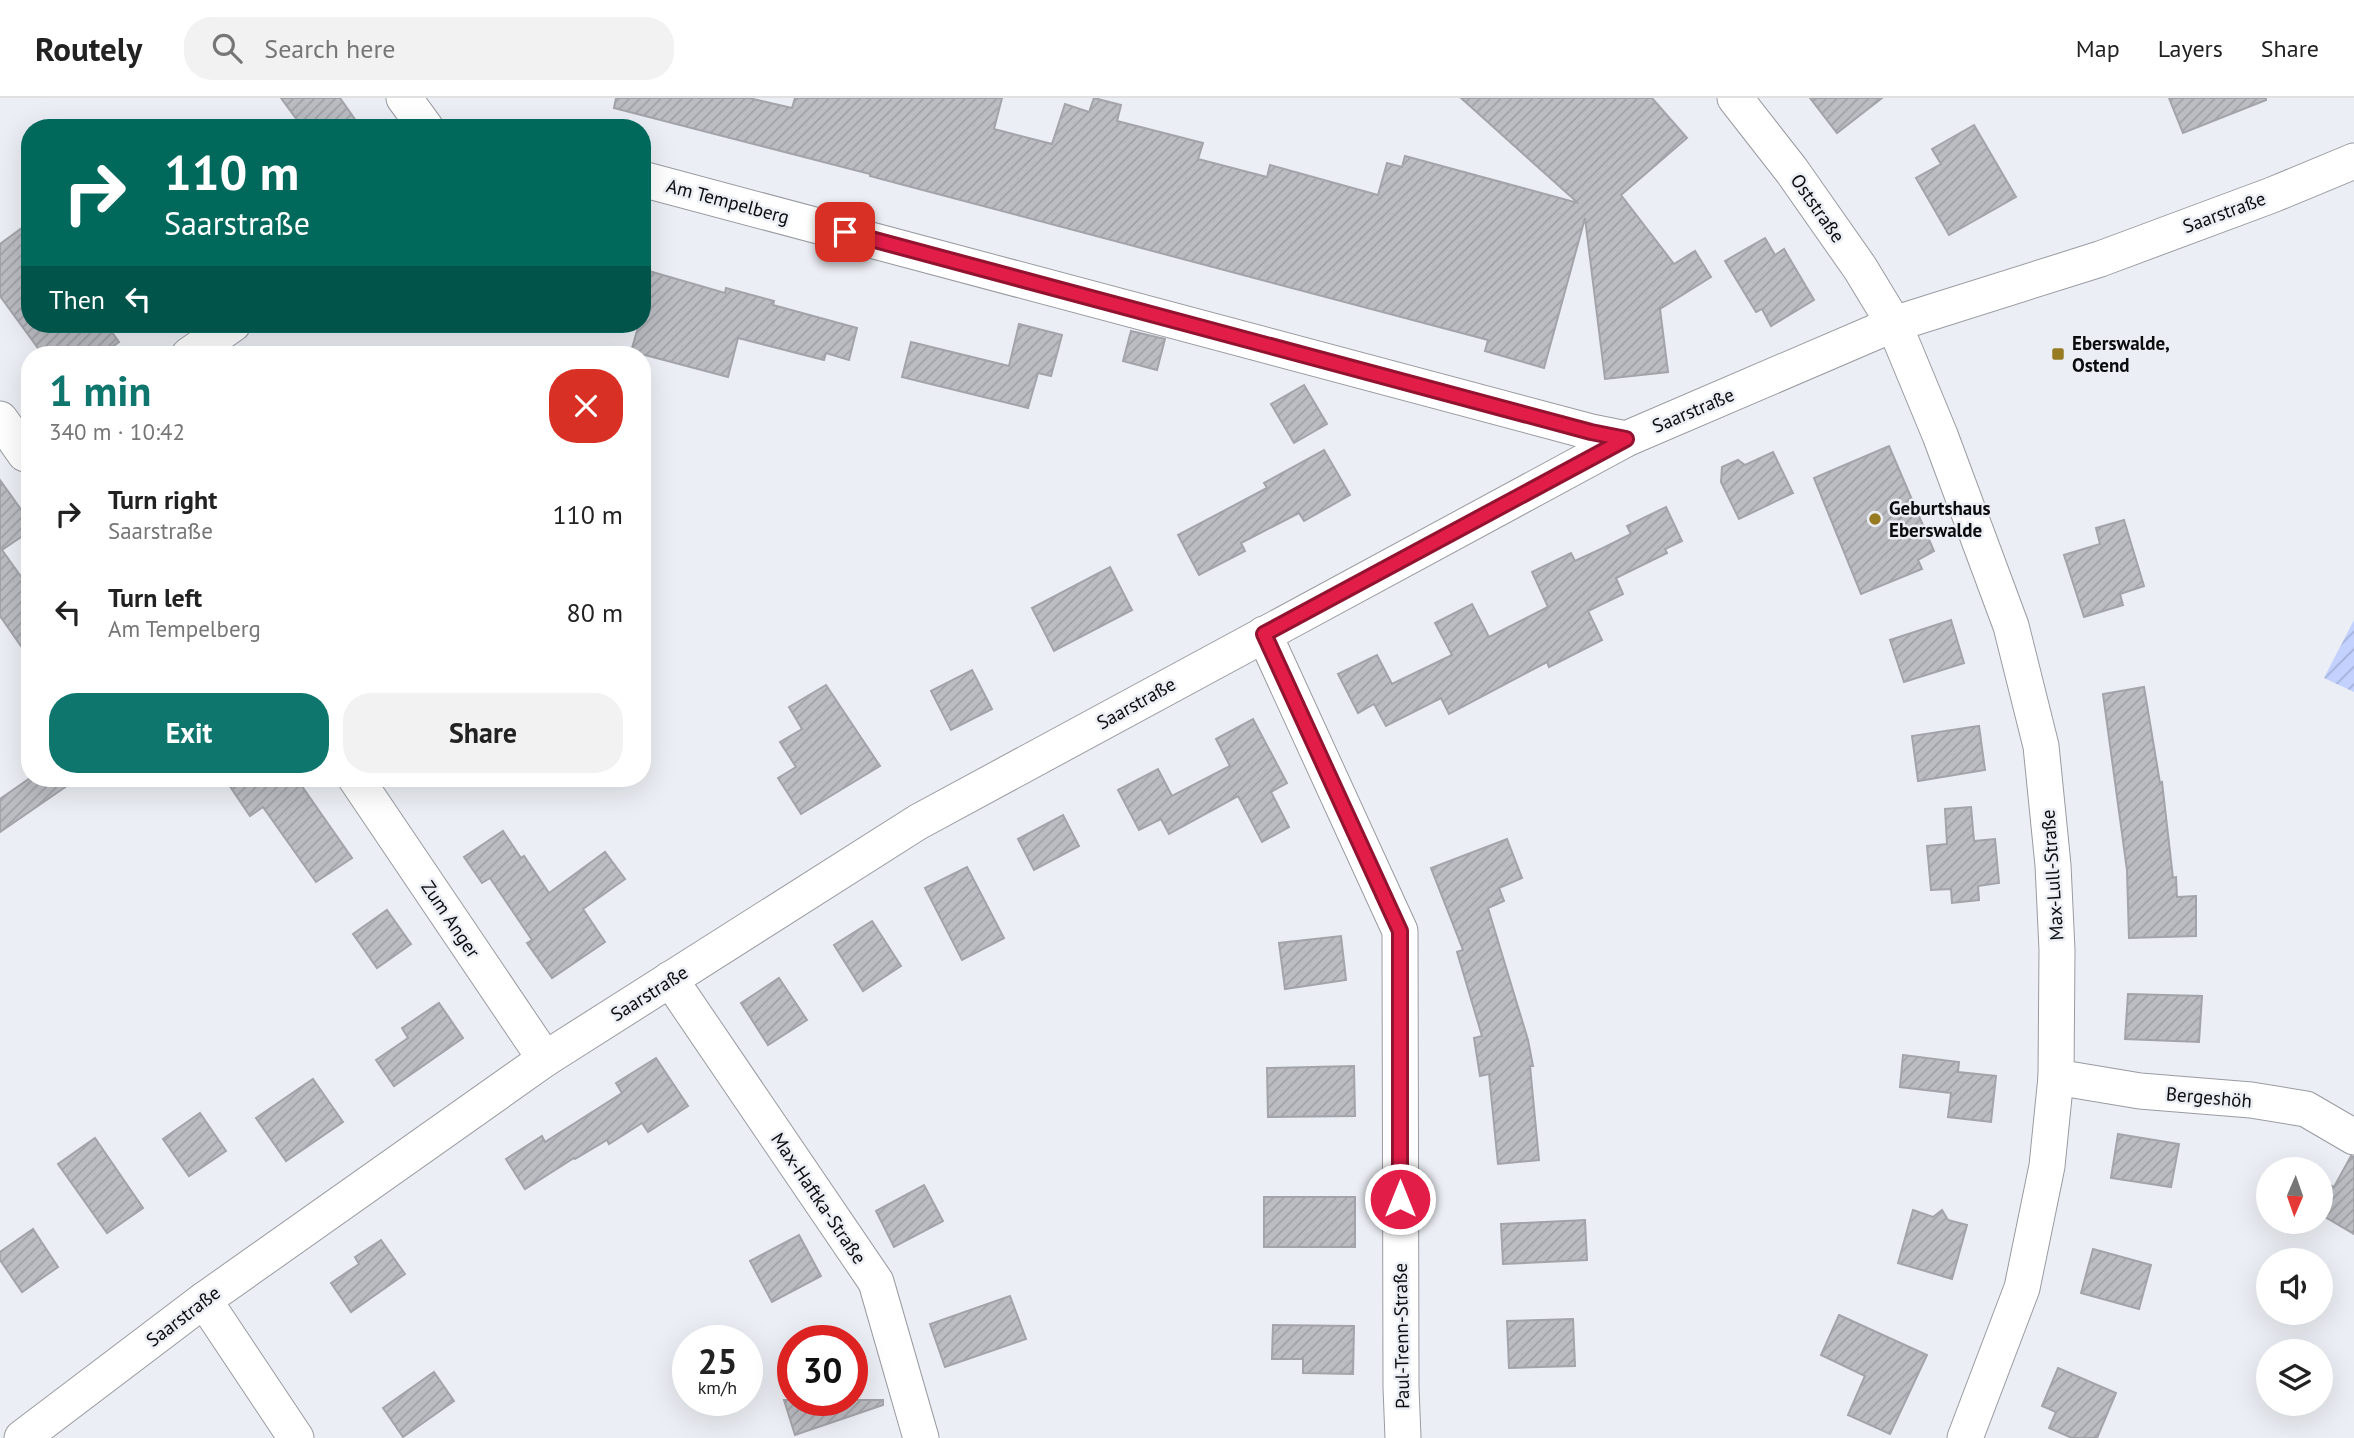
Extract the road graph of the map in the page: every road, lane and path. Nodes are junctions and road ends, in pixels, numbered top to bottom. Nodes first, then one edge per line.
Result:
1 (404, 98) edge
2 (1735, 98) edge
3 (419, 119) edge
4 (2354, 161) edge
5 (651, 181) edge
6 (1894, 324) junction
7 (220, 333) edge
8 (202, 346) edge
9 (0, 419) edge
10 (1626, 439) junction
11 (18, 459) edge
12 (1264, 634) junction
13 (361, 787) edge
14 (670, 979) junction
15 (545, 1059) junction
16 (2056, 1077) junction
17 (2354, 1137) edge
18 (204, 1300) junction
19 (22, 1438) edge
20 (296, 1438) edge
21 (921, 1438) edge
22 (1403, 1438) edge
23 (1965, 1438) edge

1 - 3 street
2 - 6 street, Oststraße
4 - 6 street, Saarstraße
5 - 10 street, Am Tempelberg
6 - 10 street, Saarstraße
6 - 16 street, Max-Lull-Straße
7 - 8 street
9 - 11 street
10 - 12 street, Saarstraße
12 - 14 street, Saarstraße
12 - 22 street, Paul-Trenn-Straße
13 - 15 street, Zum Anger
14 - 15 street, Saarstraße
14 - 21 street, Max-Haftka-Straße
15 - 18 street, Saarstraße
16 - 17 street, Bergeshöh
16 - 23 street, Max-Lull-Straße
18 - 19 street, Saarstraße
18 - 20 street

